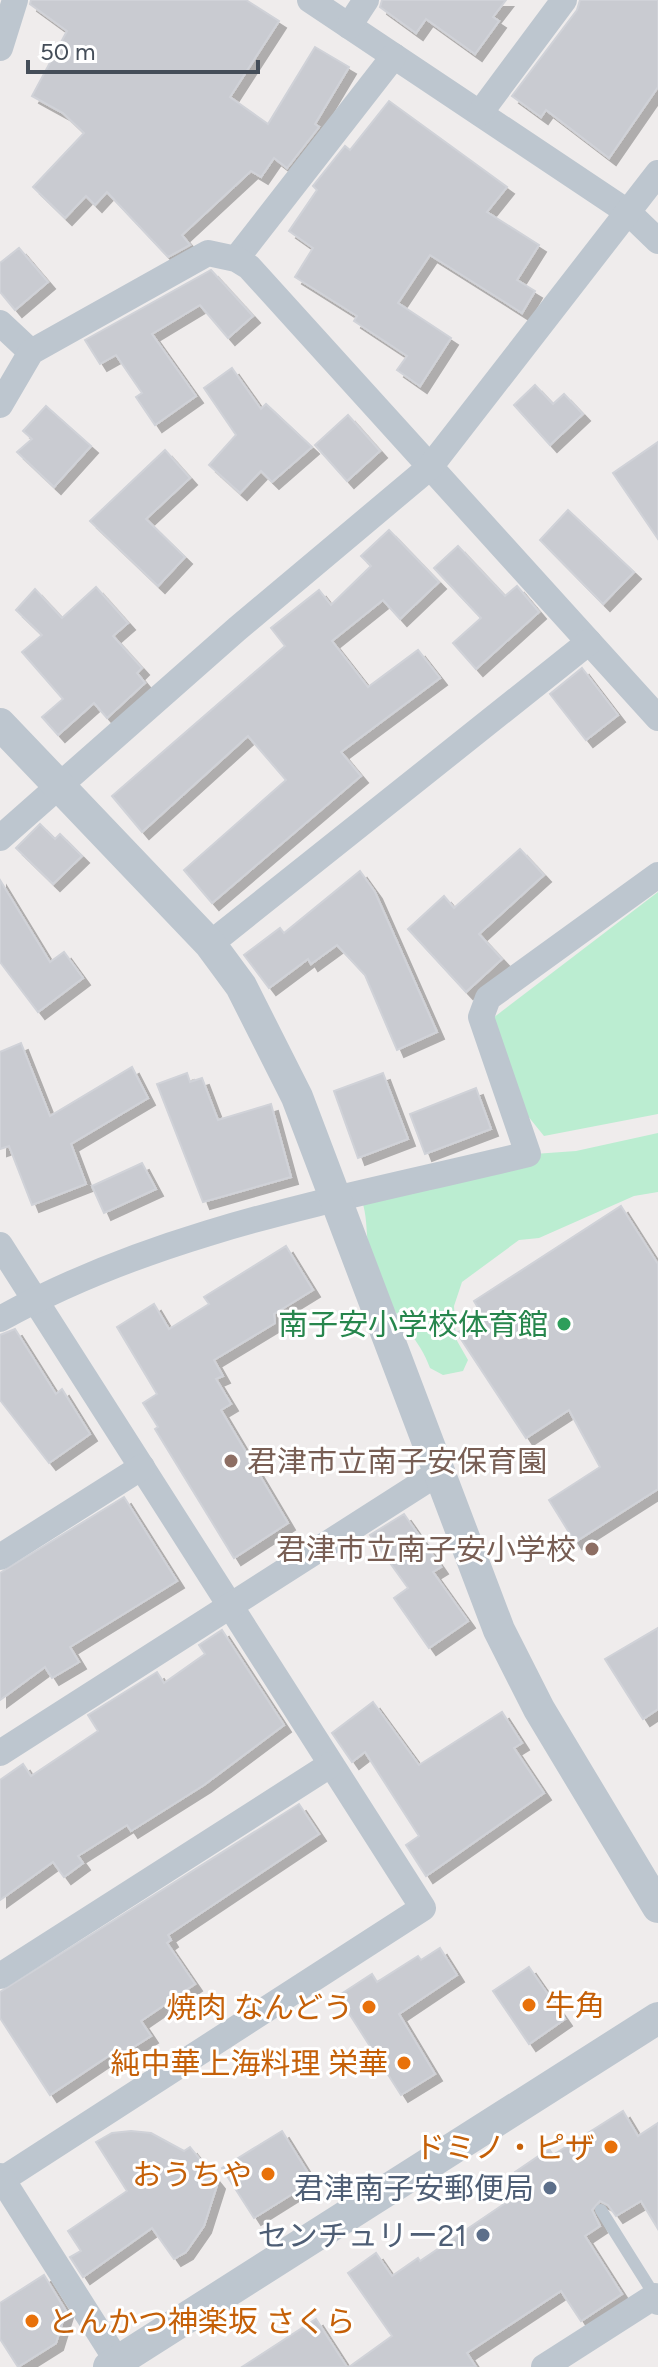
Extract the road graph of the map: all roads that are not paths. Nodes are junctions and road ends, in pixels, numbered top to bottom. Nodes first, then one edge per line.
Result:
1 (15, 0) edge
2 (310, 0) edge
3 (366, 0) edge
4 (564, 0) edge
5 (349, 26) junction
6 (0, 48) edge
7 (394, 56) junction
8 (480, 113) junction
9 (658, 173) edge
10 (629, 213) junction
11 (658, 241) edge
12 (236, 259) junction
13 (0, 323) edge
14 (31, 352) junction
15 (0, 405) edge
16 (430, 467) junction
17 (589, 642) junction
18 (658, 718) edge
19 (0, 724) edge
20 (60, 786) junction
21 (0, 838) edge
22 (658, 875) edge
23 (210, 944) junction
24 (335, 1201) junction
25 (0, 1245) edge
26 (36, 1299) junction
27 (0, 1319) edge
28 (142, 1467) junction
29 (438, 1473) junction
30 (0, 1557) edge
31 (229, 1606) junction
32 (0, 1753) edge
33 (330, 1765) junction
34 (658, 1907) edge
35 (0, 1976) edge
36 (658, 2018) edge
37 (1, 2179) edge
38 (601, 2210) dead end
39 (656, 2299) edge
40 (116, 2365) edge
41 (544, 2367) edge

1 - 6 street
2 - 5 street
3 - 5 street
4 - 8 street
5 - 7 street
7 - 8 street
7 - 12 street
8 - 10 street
9 - 10 street
10 - 11 street
10 - 16 street
12 - 14 street
12 - 16 street
13 - 14 street
14 - 15 street
16 - 17 street
16 - 20 street
17 - 18 street
17 - 23 street
19 - 20 street
20 - 21 street
20 - 23 street
22 - 24 street
23 - 24 street
24 - 26 street
24 - 29 street
25 - 26 street
26 - 27 street
26 - 28 street
28 - 30 street
28 - 31 street
29 - 31 street
29 - 34 street
31 - 32 street
31 - 33 street
33 - 35 street
33 - 37 street
36 - 40 street
37 - 40 street
38 - 39 lane
39 - 41 street

